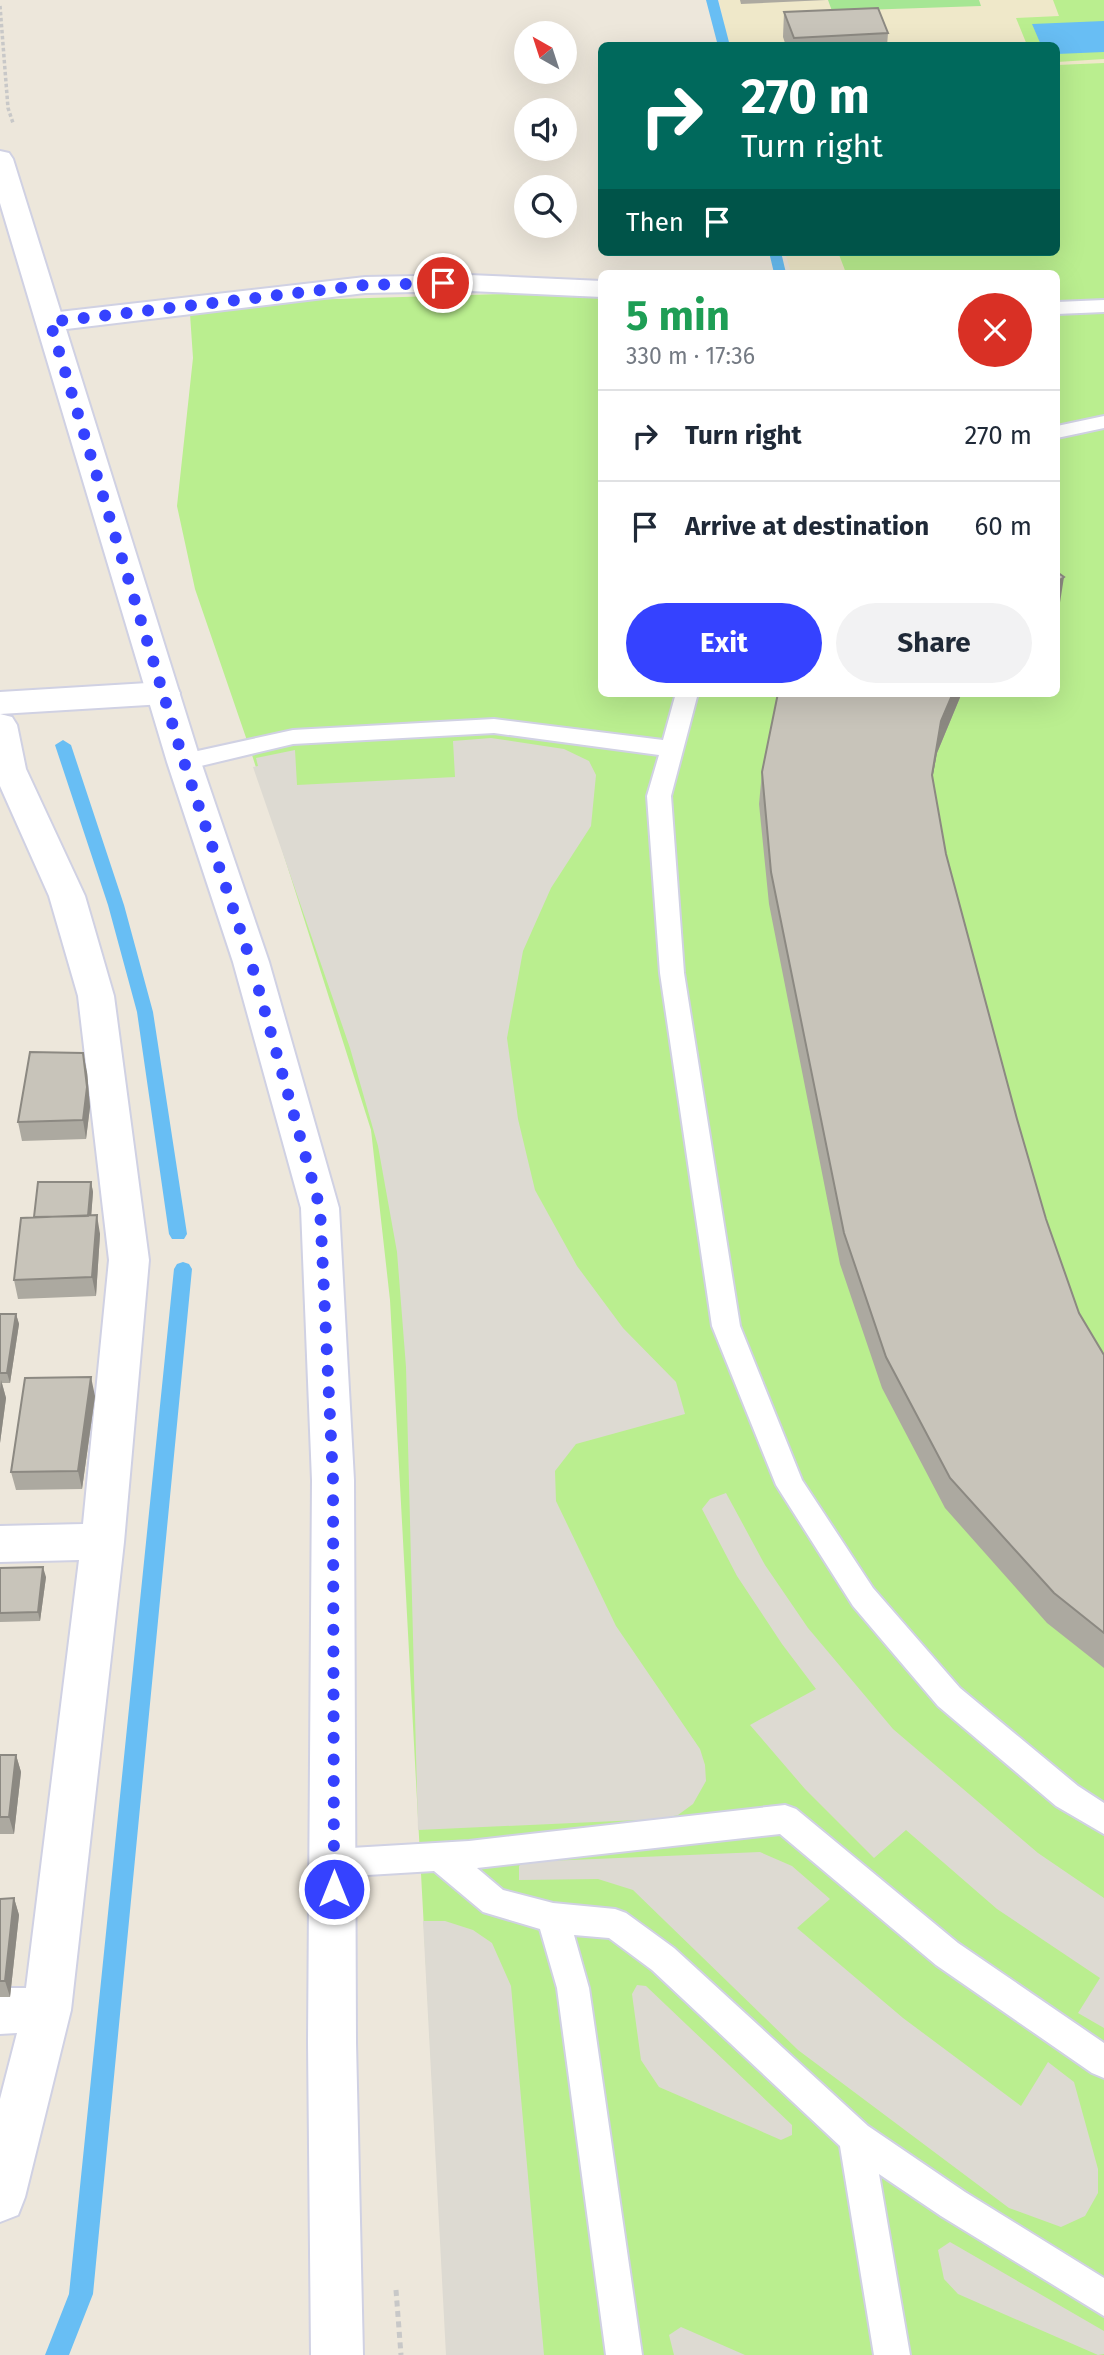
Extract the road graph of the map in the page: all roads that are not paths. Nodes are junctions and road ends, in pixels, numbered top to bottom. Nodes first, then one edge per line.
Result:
1 (0, 159) edge
2 (598, 289) edge
3 (1104, 306) edge
4 (1060, 308) edge
5 (50, 322) junction
6 (1104, 422) edge
7 (1060, 431) edge
8 (164, 693) junction
9 (687, 697) edge
10 (0, 703) edge
11 (0, 725) edge
12 (672, 749) junction
13 (184, 762) junction
14 (103, 1542) junction
15 (0, 1544) edge
16 (1104, 1820) edge
17 (440, 1857) junction
18 (334, 1863) junction
19 (553, 1919) junction
20 (47, 2010) junction
21 (0, 2011) edge
22 (1104, 2062) edge
23 (856, 2138) junction
24 (0, 2197) edge
25 (1104, 2298) edge
26 (337, 2355) edge
27 (624, 2355) edge
28 (892, 2355) edge

1 - 5 street
2 - 5 street
3 - 4 lane
5 - 8 street
6 - 7 lane
8 - 10 street
8 - 13 street
9 - 12 lane
11 - 14 street
12 - 13 lane
12 - 16 lane
13 - 18 street
14 - 15 street
14 - 20 street
17 - 18 lane
17 - 19 lane
17 - 22 lane
18 - 26 street
19 - 23 lane
19 - 27 lane
20 - 21 street
20 - 24 street
23 - 25 lane
23 - 28 lane

